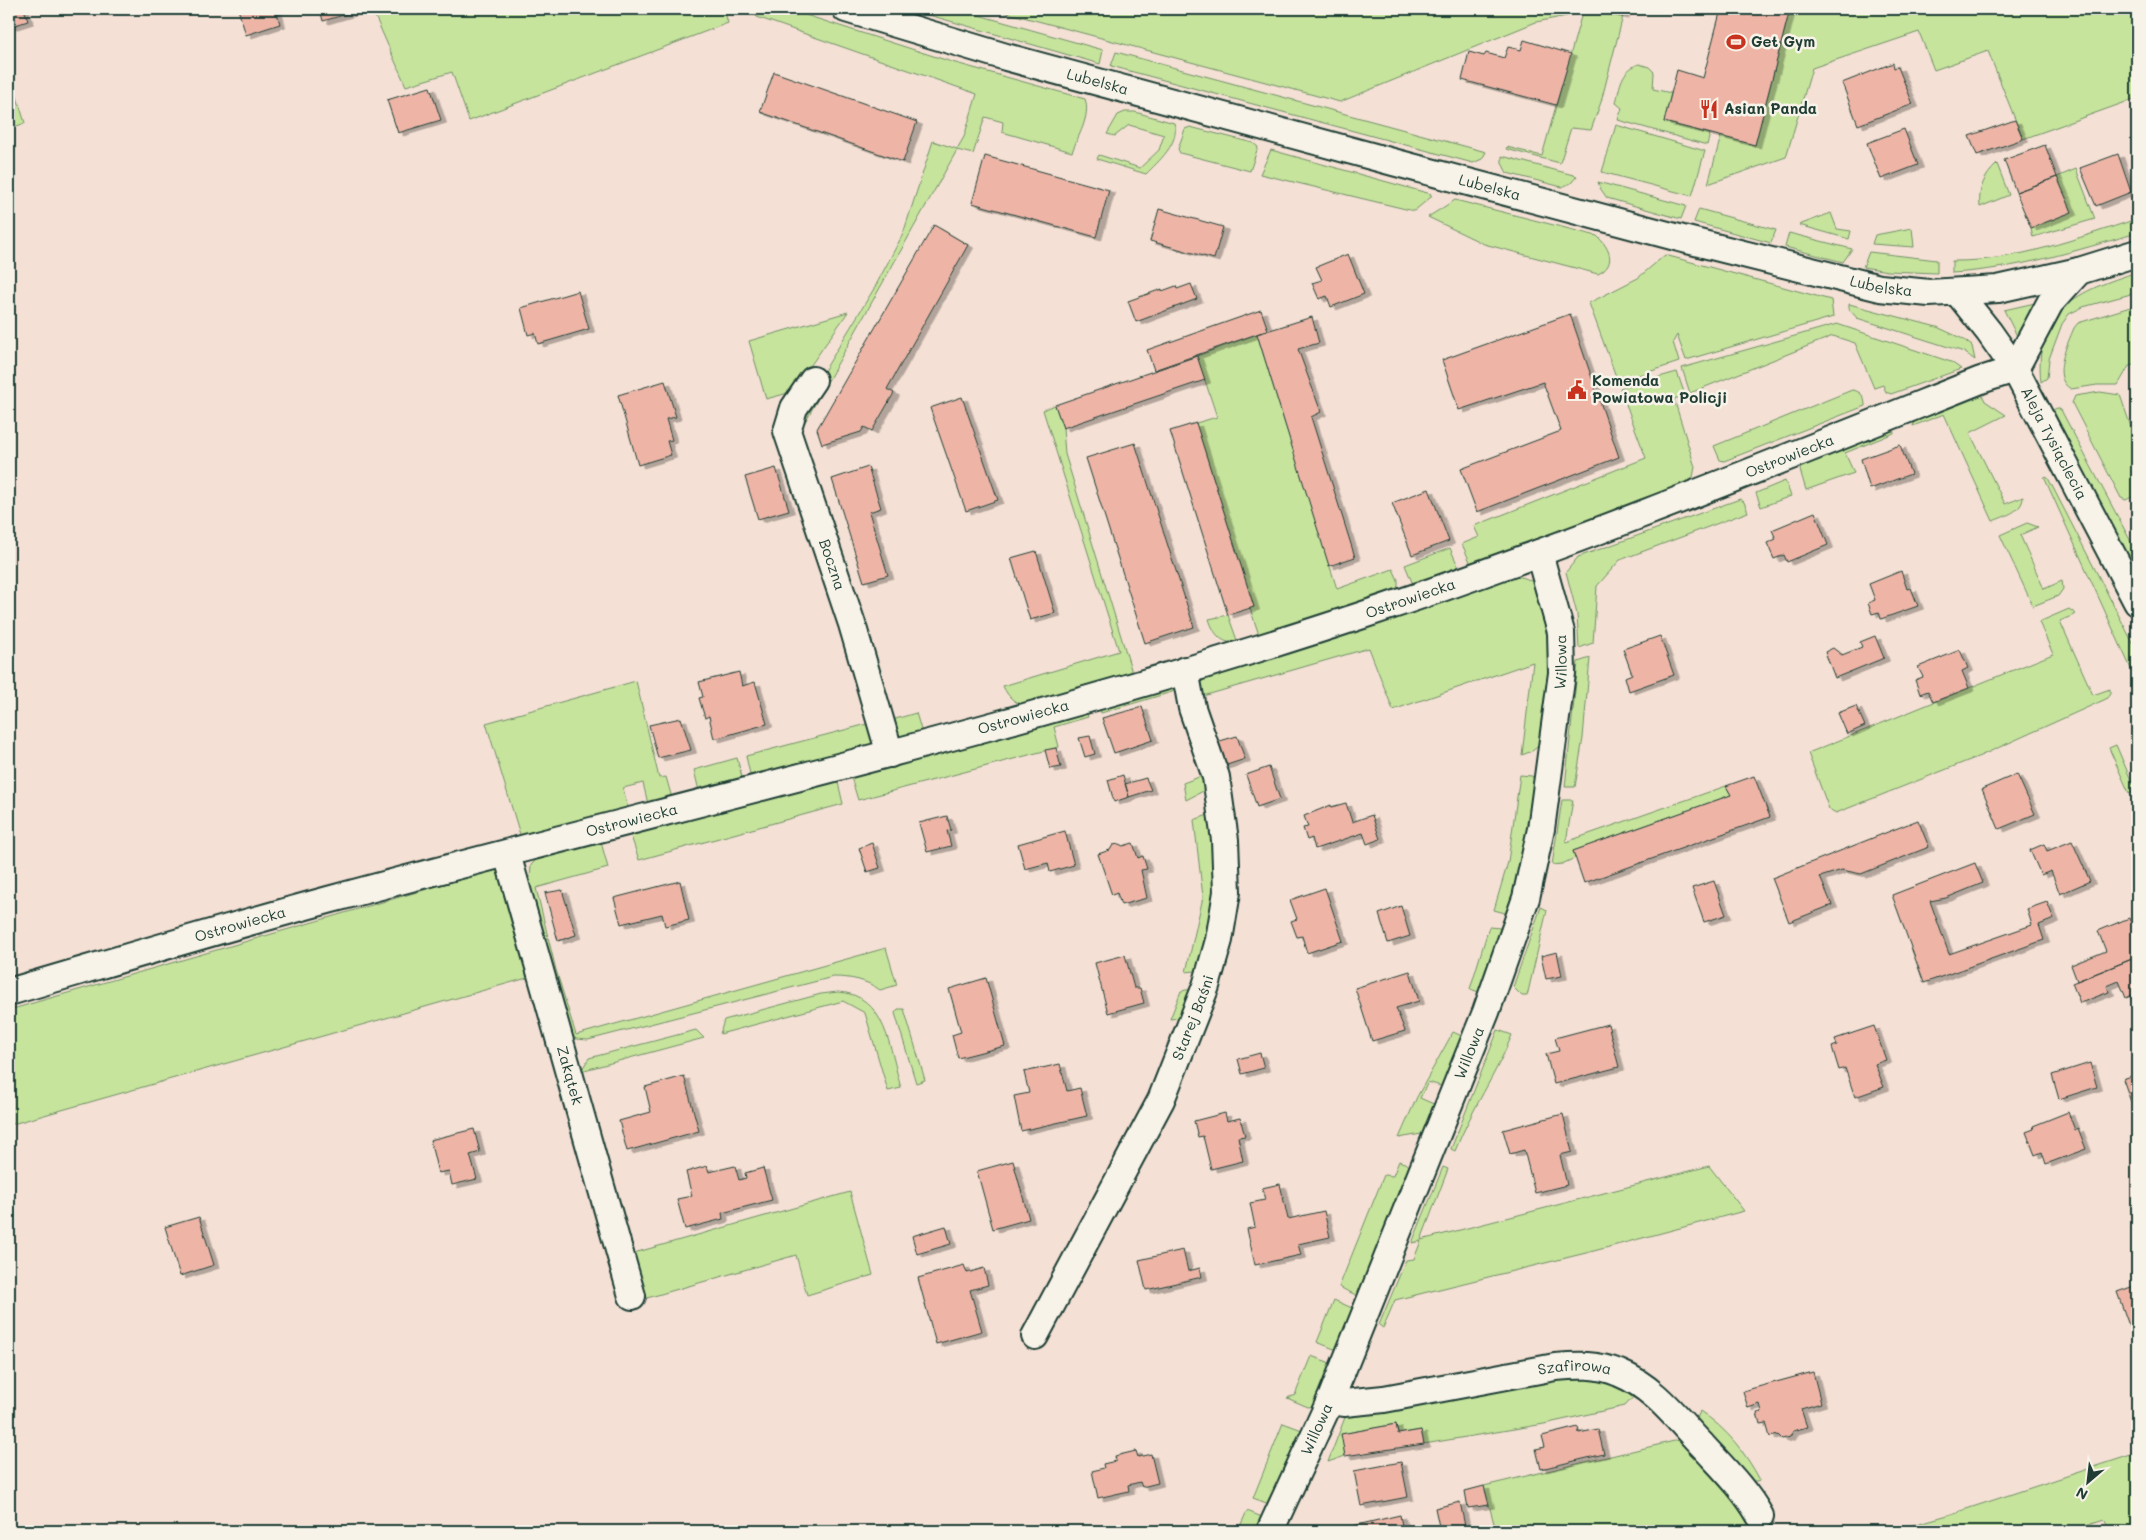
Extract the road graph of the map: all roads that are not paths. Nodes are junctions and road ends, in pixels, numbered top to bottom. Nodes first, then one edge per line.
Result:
1 (846, 9) edge
2 (2137, 253) edge
3 (2079, 271) junction
4 (1958, 293) junction
5 (2015, 369) junction
6 (813, 380) dead end
7 (1539, 552) junction
8 (2137, 602) edge
9 (1185, 670) junction
10 (890, 754) junction
11 (507, 854) junction
12 (9, 992) edge
13 (632, 1296) dead end
14 (1035, 1336) dead end
15 (1330, 1401) junction
16 (1760, 1516) dead end
17 (1270, 1531) edge

1 - 4 street, Lubelska
2 - 3 street, Lubelska
3 - 4 street, Lubelska
3 - 5 street
4 - 5 street, Aleja Tysiąclecia
5 - 7 street, Ostrowiecka
5 - 8 street, Aleja Tysiąclecia
6 - 10 street, Boczna
7 - 9 street, Ostrowiecka
7 - 15 street, Willowa
9 - 10 street, Ostrowiecka
9 - 14 street, Starej Baśni
10 - 11 street, Ostrowiecka
11 - 12 street, Ostrowiecka
11 - 13 street, Zakątek
15 - 16 street, Szafirowa
15 - 17 street, Willowa

